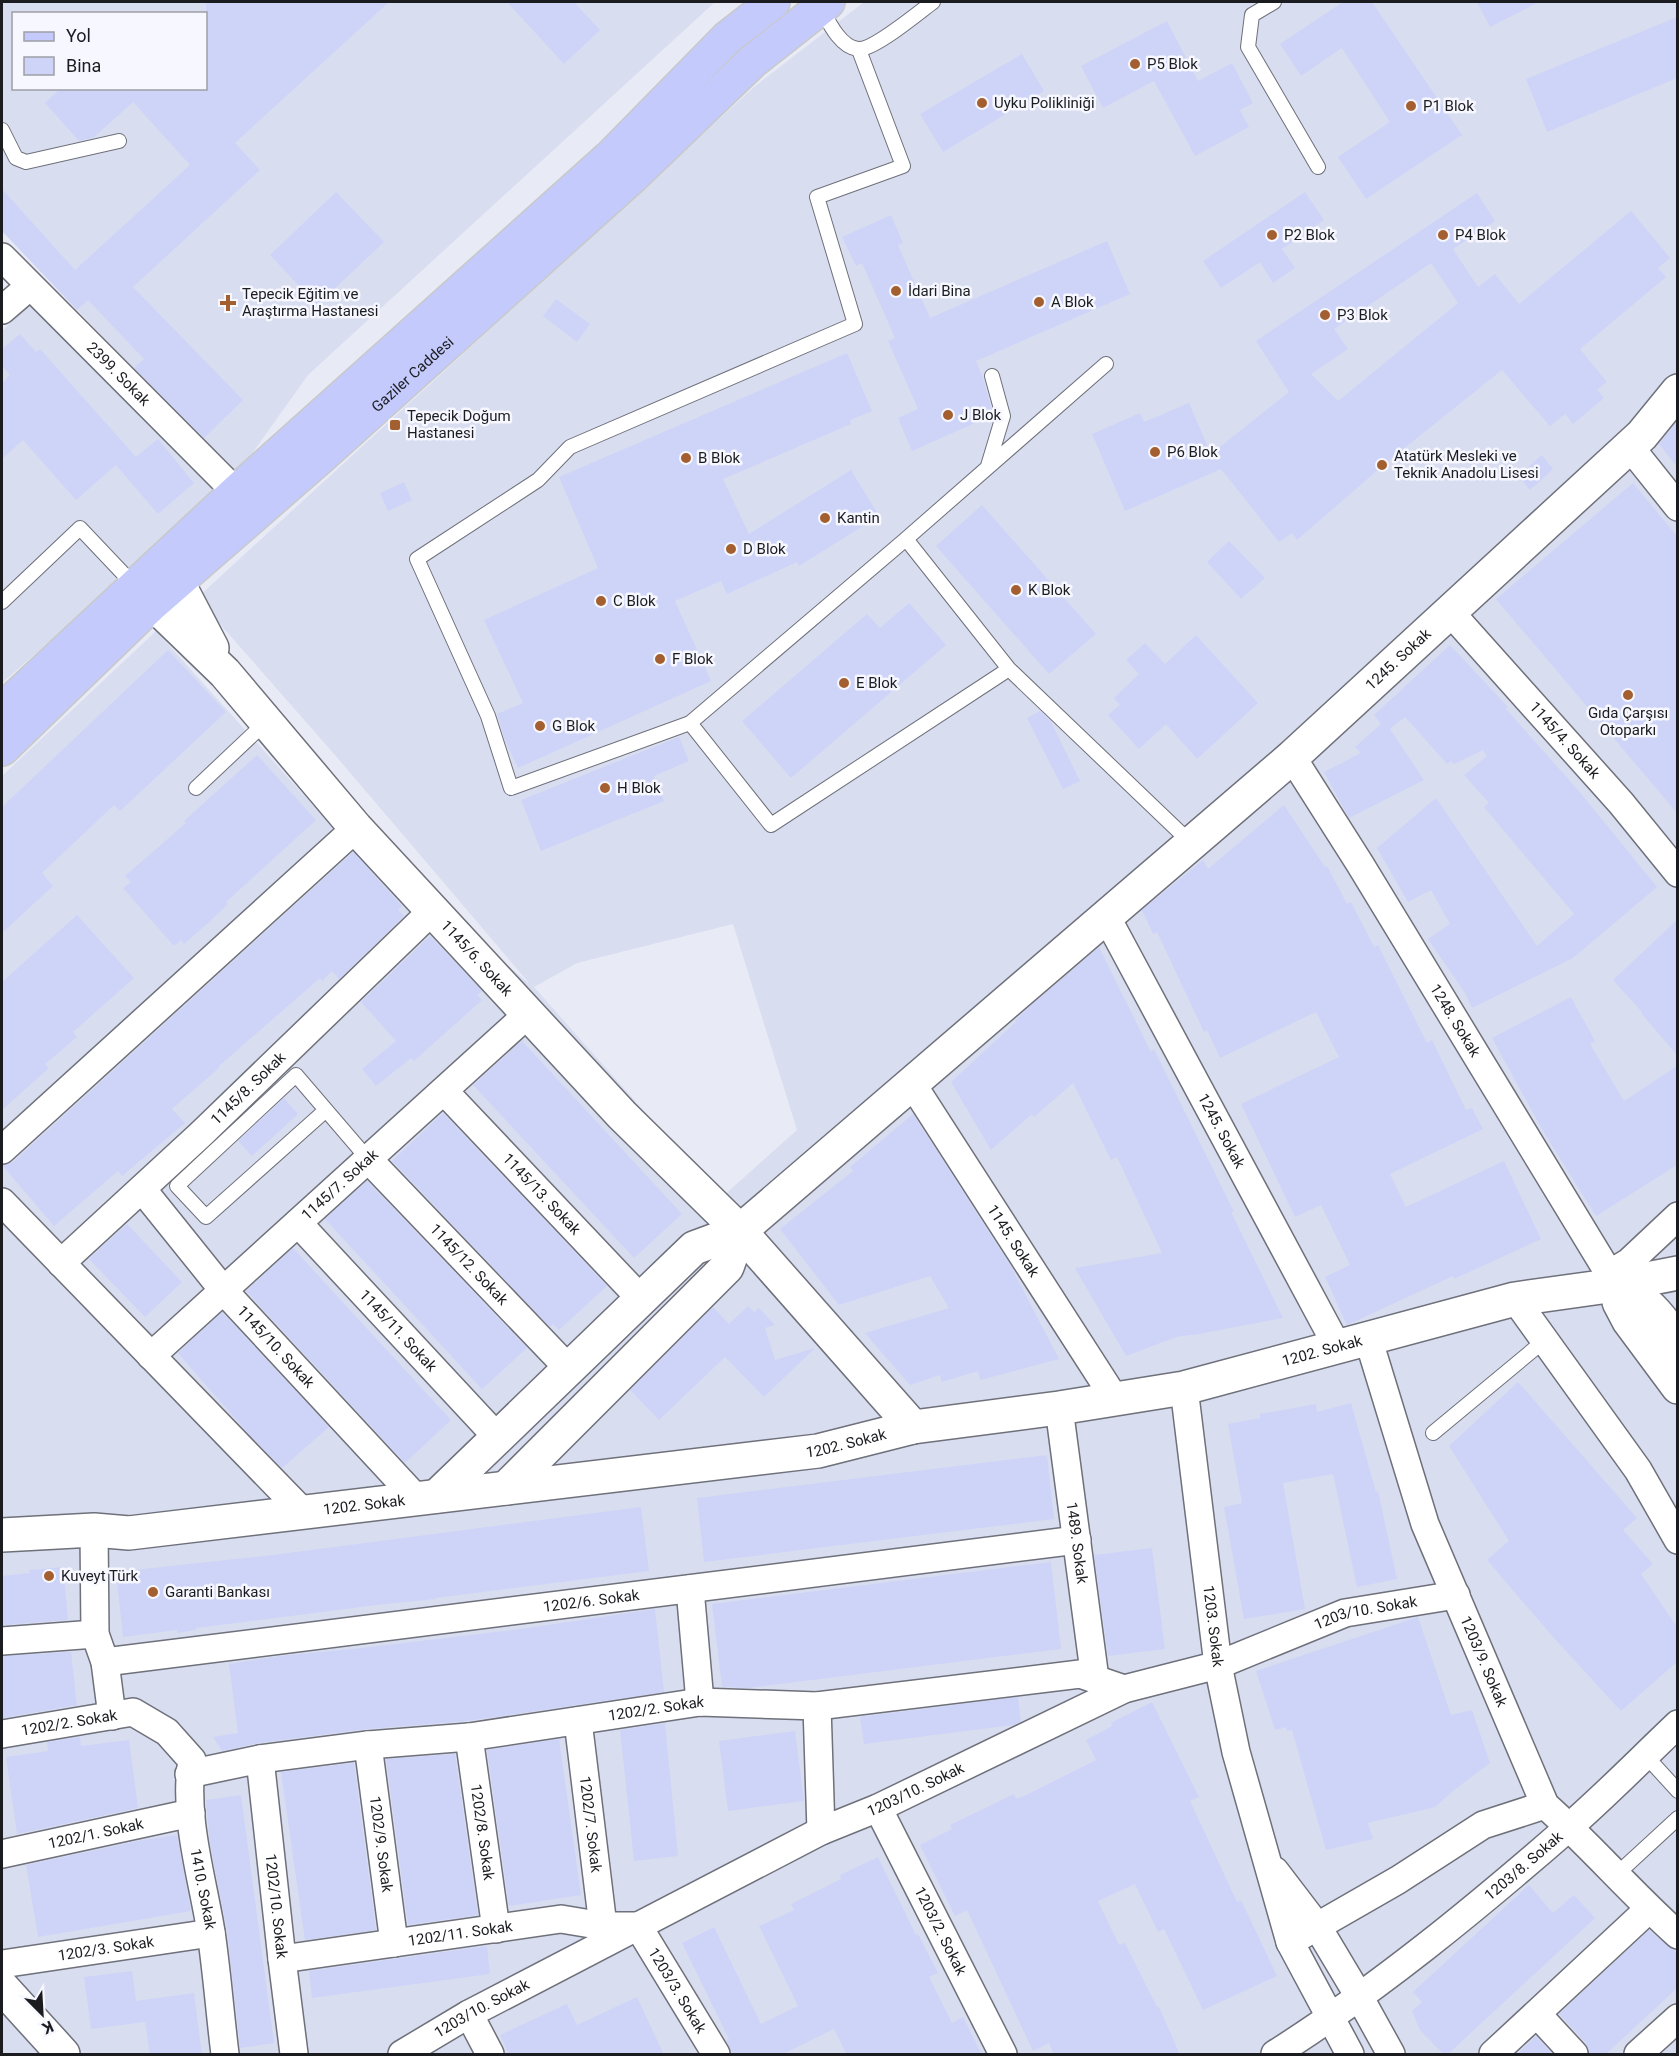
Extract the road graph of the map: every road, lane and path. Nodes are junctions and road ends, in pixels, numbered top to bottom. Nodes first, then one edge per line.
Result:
1 (773, 2) edge
2 (933, 2) edge
3 (1274, 2) edge
4 (818, 3) edge
5 (860, 50) junction
6 (2, 130) edge
7 (119, 141) dead end
8 (1318, 167) dead end
9 (2, 257) edge
10 (30, 286) junction
11 (2, 310) edge
12 (1106, 364) dead end
13 (992, 376) dead end
14 (1677, 391) edge
15 (1630, 447) junction
16 (987, 468) junction
17 (236, 492) junction
18 (1677, 507) edge
19 (906, 539) junction
20 (178, 583) junction
21 (143, 594) junction
22 (2, 602) edge
23 (1450, 612) junction
24 (1009, 669) junction
25 (225, 673) junction
26 (2, 710) edge
27 (266, 722) junction
28 (690, 723) junction
29 (2, 749) edge
30 (1292, 757) junction
31 (196, 788) dead end
32 (356, 828) junction
33 (1191, 843) junction
34 (1677, 873) edge
35 (432, 910) junction
36 (1106, 916) junction
37 (528, 1014) junction
38 (911, 1082) junction
39 (444, 1091) junction
40 (326, 1110) junction
41 (2, 1150) edge
42 (368, 1159) junction
43 (142, 1189) junction
44 (2, 1202) edge
45 (1677, 1216) edge
46 (298, 1223) junction
47 (740, 1230) junction
48 (61, 1263) junction
49 (1677, 1273) edge
50 (1615, 1283) junction
51 (224, 1291) junction
52 (641, 1299) junction
53 (1515, 1299) junction
54 (1368, 1338) junction
55 (1545, 1340) junction
56 (1677, 1341) edge
57 (1337, 1347) junction
58 (151, 1356) junction
59 (569, 1369) junction
60 (1677, 1387) edge
61 (1184, 1388) junction
62 (1114, 1399) junction
63 (1059, 1408) junction
64 (913, 1427) junction
65 (1433, 1433) dead end
66 (498, 1438) junction
67 (507, 1488) junction
68 (427, 1498) junction
69 (303, 1512) junction
70 (94, 1530) junction
71 (2, 1535) edge
72 (1077, 1540) junction
73 (1677, 1540) edge
74 (690, 1589) junction
75 (1456, 1595) junction
76 (95, 1634) junction
77 (2, 1641) edge
78 (105, 1662) junction
79 (1218, 1665) junction
80 (1095, 1679) junction
81 (1124, 1689) junction
82 (700, 1702) junction
83 (817, 1706) junction
84 (112, 1716) junction
85 (578, 1721) junction
86 (1677, 1724) edge
87 (167, 1732) joint
88 (2, 1734) edge
89 (469, 1737) junction
90 (368, 1745) junction
91 (1645, 1755) junction
92 (260, 1759) junction
93 (189, 1774) junction
94 (1677, 1791) edge
95 (1545, 1805) junction
96 (878, 1808) junction
97 (191, 1813) junction
98 (1677, 1818) edge
99 (1569, 1827) junction
100 (821, 1830) junction
101 (2, 1854) edge
102 (1266, 1859) junction
103 (1616, 1875) junction
104 (1649, 1909) junction
105 (603, 1926) junction
106 (638, 1926) junction
107 (1317, 1926) junction
108 (496, 1929) junction
109 (211, 1933) junction
110 (1677, 1935) edge
111 (1290, 1942) junction
112 (394, 1943) junction
113 (282, 1959) junction
114 (2, 1964) edge
115 (2, 1986) edge
116 (1360, 1998) junction
117 (469, 2014) junction
118 (1537, 2014) junction
119 (1332, 2018) junction
120 (1677, 2018) edge
121 (63, 2055) edge
122 (225, 2055) edge
123 (294, 2055) edge
124 (402, 2055) edge
125 (490, 2055) edge
126 (717, 2055) edge
127 (1003, 2055) edge
128 (1275, 2055) edge
129 (1350, 2055) edge
130 (1391, 2055) edge
131 (1493, 2055) edge
132 (1574, 2055) edge
133 (1638, 2055) edge

1 - 17 main road, Gaziler Caddesi
2 - 5 lane
3 - 8 lane
4 - 5 lane
4 - 20 main road, Gaziler Caddesi
5 - 28 lane
6 - 7 lane
9 - 10 street, 2399. Sokak
10 - 11 street
10 - 17 street, 2399. Sokak
12 - 16 lane
13 - 16 lane
14 - 15 street, 1245. Sokak
15 - 18 street
15 - 23 street, 1245. Sokak
16 - 19 lane
17 - 21 main road, Gaziler Caddesi
19 - 24 lane
19 - 28 lane
20 - 21 main road, Gaziler Caddesi
20 - 25 street, 1145/6. Sokak
21 - 22 lane
21 - 25 street, 1145/6. Sokak
21 - 26 main road, Gaziler Caddesi
21 - 29 main road, Gaziler Caddesi
23 - 30 street, 1245. Sokak
23 - 34 street, 1145/4. Sokak
24 - 28 lane
24 - 33 lane
25 - 27 street, 1145/6. Sokak
27 - 31 lane
27 - 32 street, 1145/6. Sokak
30 - 33 street, 1245. Sokak
30 - 50 street, 1248. Sokak
32 - 35 street, 1145/6. Sokak
32 - 41 street
33 - 36 street, 1245. Sokak
35 - 37 street, 1145/6. Sokak
35 - 43 street, 1145/8. Sokak
36 - 38 street, 1245. Sokak
36 - 57 street, 1245. Sokak
37 - 39 street, 1145/7. Sokak
37 - 47 street, 1145/6. Sokak
38 - 47 street, 1245. Sokak
38 - 62 street, 1145. Sokak
39 - 42 street, 1145/7. Sokak
39 - 52 street, 1145/13. Sokak
40 - 40 lane
40 - 42 lane
42 - 46 street, 1145/7. Sokak
42 - 59 street, 1145/12. Sokak
43 - 48 street, 1145/8. Sokak
43 - 51 street, 1145/10. Sokak
44 - 48 street
45 - 50 street
46 - 51 street, 1145/7. Sokak
46 - 66 street, 1145/11. Sokak
47 - 52 street
47 - 64 street, 1145/6. Sokak
47 - 67 street
48 - 58 street
49 - 50 street, 1202. Sokak
50 - 53 street, 1202. Sokak
50 - 56 street
50 - 60 street
51 - 58 street, 1145/7. Sokak
51 - 68 street, 1145/10. Sokak
52 - 59 street
53 - 54 street, 1202. Sokak
53 - 55 street
54 - 57 street, 1202. Sokak
54 - 75 street, 1203/9. Sokak
55 - 65 lane
55 - 73 street
57 - 61 street, 1202. Sokak
58 - 69 street
59 - 66 street
61 - 62 street, 1202. Sokak
61 - 79 street, 1203. Sokak
62 - 63 street, 1202. Sokak
63 - 64 street, 1202. Sokak
63 - 72 street, 1489. Sokak
64 - 67 street, 1202. Sokak
66 - 68 street
67 - 68 street, 1202. Sokak
68 - 69 street, 1202. Sokak
69 - 70 street, 1202. Sokak
70 - 71 street, 1202. Sokak
70 - 76 street
72 - 74 street, 1202/6. Sokak
72 - 80 street, 1489. Sokak
74 - 78 street, 1202/6. Sokak
74 - 82 street
75 - 79 street, 1203/10. Sokak
75 - 95 street, 1203/9. Sokak
76 - 77 street
76 - 78 street
78 - 84 street
79 - 81 street, 1203/10. Sokak
79 - 102 street, 1203. Sokak
80 - 81 street, 1202/2. Sokak
80 - 83 street, 1202/2. Sokak
81 - 96 street, 1203/10. Sokak
82 - 83 street, 1202/2. Sokak
82 - 85 street, 1202/2. Sokak
83 - 100 street
84 - 87 street, 1202/2. Sokak
84 - 88 street, 1202/2. Sokak
85 - 89 street, 1202/2. Sokak
85 - 105 street, 1202/7. Sokak
86 - 91 street, 1203/8. Sokak
87 - 93 street, 1410. Sokak
89 - 90 street, 1202/2. Sokak
89 - 108 street, 1202/8. Sokak
90 - 92 street, 1202/2. Sokak
90 - 112 street, 1202/9. Sokak
91 - 94 lane
91 - 99 street, 1203/8. Sokak
92 - 93 street, 1202/2. Sokak
92 - 113 street, 1202/10. Sokak
93 - 97 street, 1410. Sokak
95 - 99 street, 1203/9. Sokak
95 - 107 street
96 - 100 street, 1203/10. Sokak
96 - 127 street, 1203/2. Sokak
97 - 101 street, 1202/1. Sokak
97 - 109 street, 1410. Sokak
98 - 103 lane
99 - 103 street, 1203/9. Sokak
99 - 116 street, 1203/8. Sokak
100 - 106 street, 1203/10. Sokak
102 - 107 street, 1203. Sokak
102 - 111 street, 1203. Sokak
103 - 104 street, 1203/9. Sokak
104 - 110 street, 1203/9. Sokak
104 - 118 street
105 - 106 street, 1202/11. Sokak
105 - 108 street, 1202/11. Sokak
106 - 117 street, 1203/10. Sokak
106 - 126 street, 1203/3. Sokak
107 - 111 street
107 - 116 street, 1203. Sokak
108 - 112 street, 1202/11. Sokak
109 - 114 street, 1202/3. Sokak
109 - 122 street, 1410. Sokak
111 - 119 street, 1203. Sokak
112 - 113 street, 1202/11. Sokak
113 - 123 street, 1202/10. Sokak
115 - 121 street
116 - 119 street, 1203/8. Sokak
116 - 130 street, 1203. Sokak
117 - 124 street, 1203/10. Sokak
117 - 125 street
118 - 131 street
118 - 132 street
119 - 128 street, 1203/8. Sokak
119 - 129 street, 1203. Sokak
120 - 133 street

